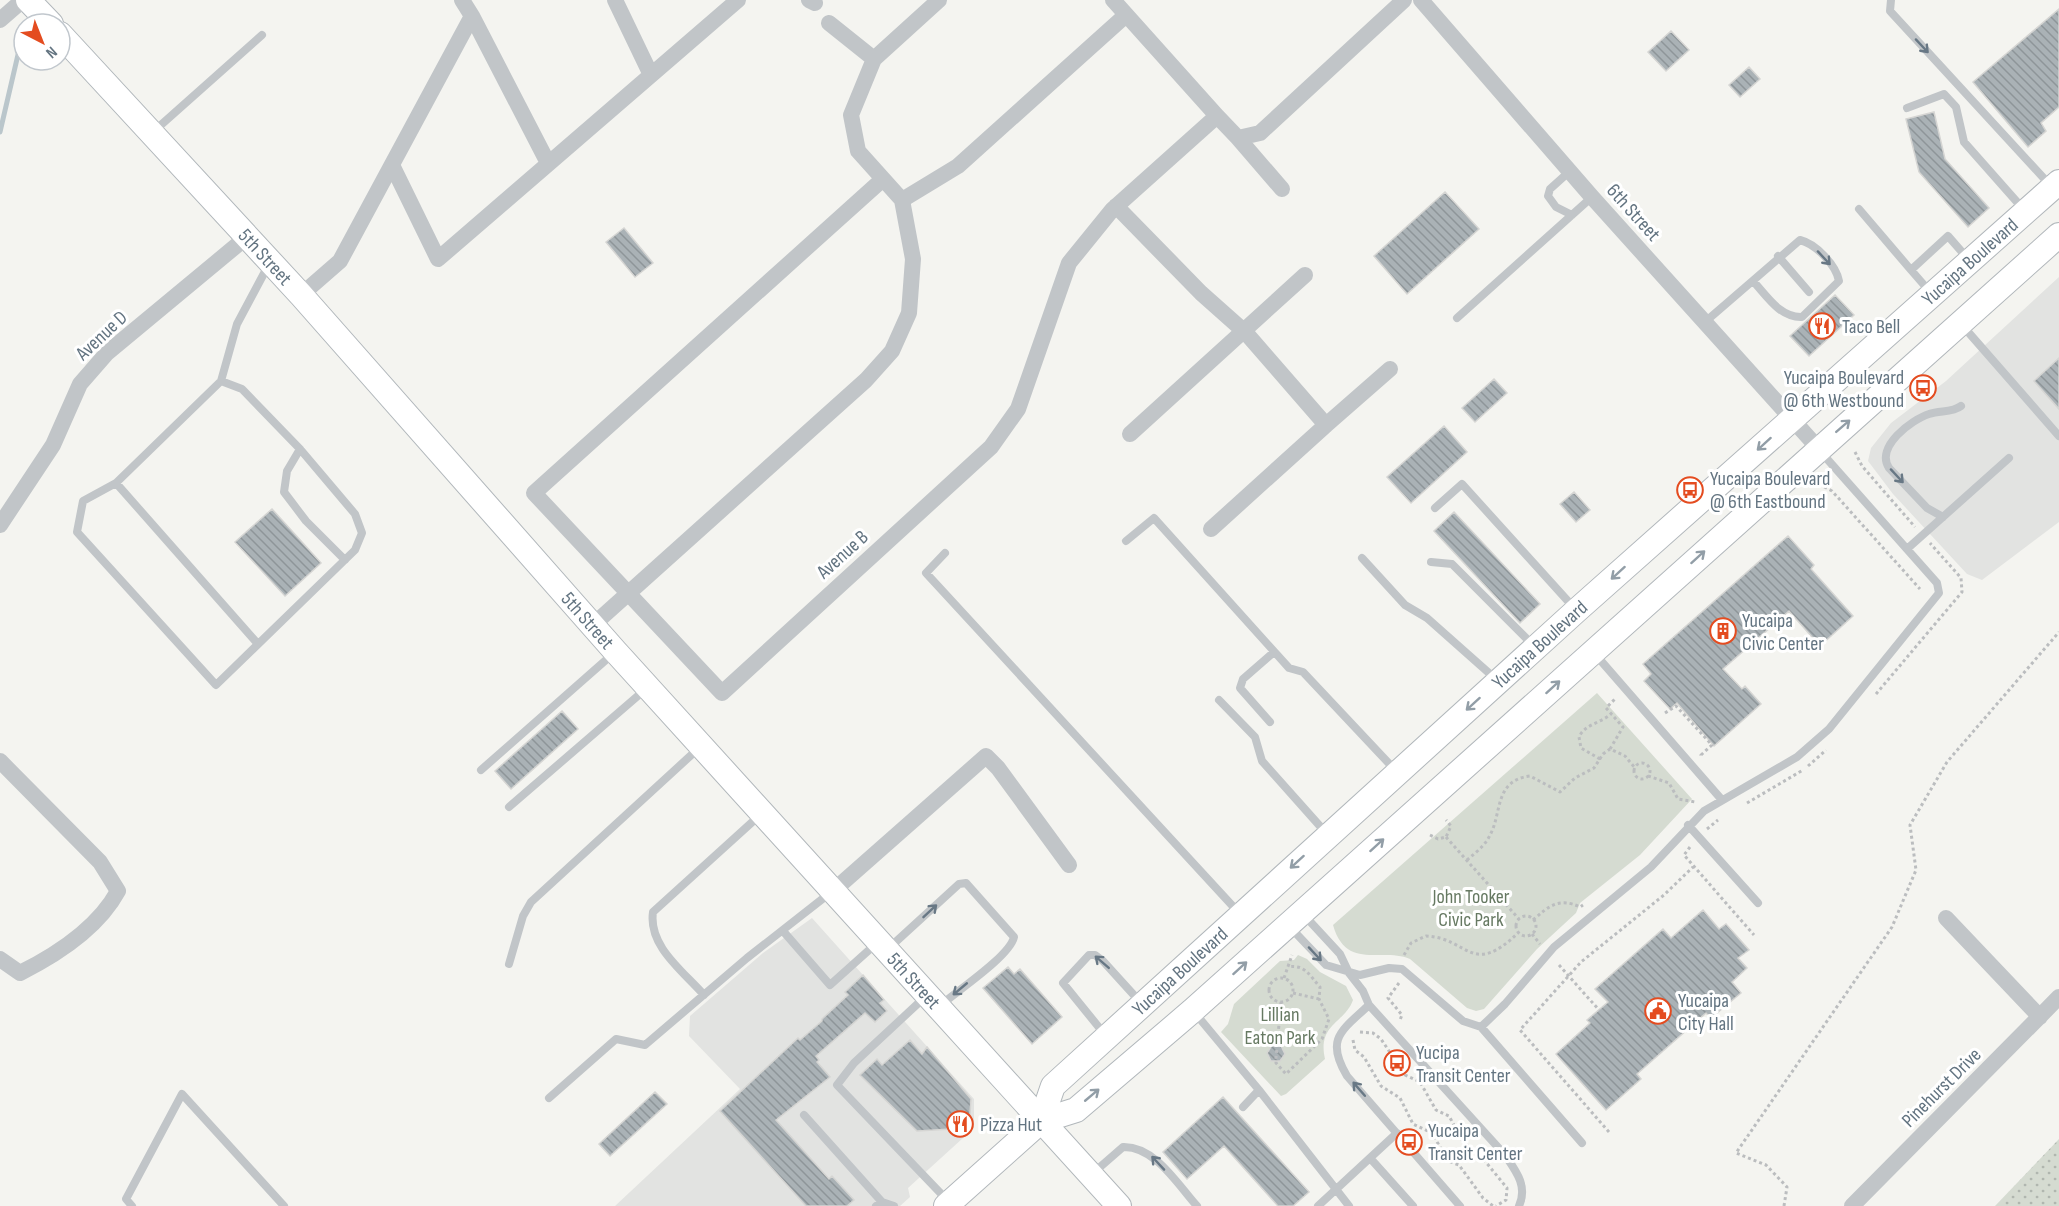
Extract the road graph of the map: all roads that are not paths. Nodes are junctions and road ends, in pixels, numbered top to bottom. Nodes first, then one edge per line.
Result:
1 (22, 0) edge
2 (28, 0) edge
3 (462, 0) edge
4 (615, 0) edge
5 (738, 0) edge
6 (939, 0) edge
7 (1113, 0) edge
8 (1404, 0) edge
9 (1421, 0) edge
10 (1891, 0) edge
11 (40, 12) edge
12 (1126, 15) junction
13 (472, 16) junction
14 (0, 20) edge
15 (829, 23) dead end
16 (262, 35) dead end
17 (72, 47) edge
18 (874, 59) junction
19 (651, 75) junction
20 (1907, 108) dead end
21 (1217, 116) junction
22 (153, 132) junction
23 (1238, 138) junction
24 (548, 164) junction
25 (392, 165) junction
26 (1569, 171) junction
27 (883, 178) junction
28 (2056, 185) edge
29 (1282, 189) dead end
30 (1592, 197) junction
31 (902, 200) junction
32 (1116, 206) junction
33 (1859, 209) dead end
34 (2026, 211) junction
35 (1572, 215) junction
36 (2059, 235) edge
37 (248, 236) junction
38 (1779, 256) junction
39 (1969, 260) junction
40 (270, 261) junction
41 (1911, 270) junction
42 (1305, 275) dead end
43 (1753, 281) junction
44 (1809, 292) dead end
45 (1931, 294) junction
46 (301, 295) junction
47 (1457, 318) dead end
48 (1705, 322) junction
49 (1960, 323) junction
50 (1242, 330) junction
51 (1390, 369) dead end
52 (222, 381) junction
53 (1961, 406) dead end
54 (1792, 419) junction
55 (1326, 425) junction
56 (1130, 434) dead end
57 (2059, 436) edge
58 (1818, 448) junction
59 (300, 449) junction
60 (2009, 459) dead end
61 (116, 483) junction
62 (1435, 508) dead end
63 (1944, 517) junction
64 (0, 525) edge
65 (1211, 529) dead end
66 (1126, 541) dead end
67 (1907, 549) junction
68 (945, 553) dead end
69 (1362, 558) dead end
70 (345, 560) junction
71 (1431, 562) dead end
72 (628, 596) junction
73 (1576, 610) junction
74 (593, 625) junction
75 (258, 644) junction
76 (1536, 647) junction
77 (615, 651) junction
78 (1274, 651) junction
79 (1593, 651) junction
80 (1498, 681) junction
81 (648, 687) junction
82 (1220, 700) dead end
83 (1270, 722) dead end
84 (702, 745) junction
85 (0, 760) edge
86 (481, 770) dead end
87 (1397, 772) junction
88 (1722, 800) junction
89 (509, 807) dead end
90 (763, 812) junction
91 (1688, 825) junction
92 (1328, 834) junction
93 (1069, 865) dead end
94 (833, 891) junction
95 (1758, 903) dead end
96 (1240, 914) junction
97 (1946, 918) dead end
98 (1295, 919) junction
99 (783, 931) junction
100 (883, 946) junction
101 (0, 959) edge
102 (509, 964) dead end
103 (1349, 974) junction
104 (704, 994) junction
105 (2059, 997) edge
106 (933, 1001) junction
107 (1142, 1004) junction
108 (1369, 1005) junction
109 (1192, 1011) junction
110 (2040, 1017) junction
111 (1480, 1027) junction
112 (1107, 1037) junction
113 (1259, 1090) junction
114 (549, 1098) dead end
115 (1243, 1107) dead end
116 (804, 1115) dead end
117 (1041, 1121) junction
118 (1397, 1133) junction
119 (1582, 1143) dead end
120 (1370, 1158) junction
121 (1091, 1175) junction
122 (1336, 1190) junction
123 (879, 1204) edge
124 (948, 1204) edge
125 (132, 1206) edge
126 (284, 1206) edge
127 (894, 1206) edge
128 (1119, 1206) edge
129 (1197, 1206) edge
130 (1318, 1206) edge
131 (1349, 1206) edge
132 (1413, 1206) edge
133 (1460, 1206) edge
134 (1520, 1206) edge
135 (1852, 1206) edge

1 - 14 street
2 - 11 main road
3 - 13 street
4 - 19 street
5 - 19 street
6 - 18 street
7 - 12 street
8 - 23 street
9 - 26 street, 6th Street
10 -> 28 lane
12 - 21 street
12 - 31 street
13 - 24 street
13 - 25 street
15 - 18 street
16 - 22 lane
17 - 22 main road, 5th Street
18 - 27 street
19 - 24 street
20 - 34 lane
21 - 23 street
21 - 32 street, Avenue B
22 - 37 main road, 5th Street
23 - 29 street
24 - 25 street
25 - 46 street
26 - 30 street, 6th Street
26 - 35 lane
27 - 31 street
27 - 72 street
28 - 34 main road, Yucaipa Boulevard
30 - 35 lane
30 - 48 street, 6th Street
31 - 72 street
32 - 50 street
32 - 72 street, Avenue B
33 - 41 lane
34 - 39 main road, Yucaipa Boulevard
35 - 47 lane
36 - 49 main road, Yucaipa Boulevard
37 - 40 main road, 5th Street
37 - 64 street, Avenue D
38 - 43 lane
38 -> 43 lane
38 - 44 lane
39 - 41 lane
39 - 45 main road, Yucaipa Boulevard
40 - 46 main road, 5th Street
40 - 52 lane
41 - 45 lane
42 - 50 street
43 - 48 lane
45 - 54 main road, Yucaipa Boulevard
46 - 74 main road, 5th Street
48 - 54 street, 6th Street
49 - 57 lane
58 -> 49 main road, Yucaipa Boulevard
50 - 55 street
50 - 56 street
51 - 55 street
52 - 59 lane
52 - 61 lane
53 -> 63 lane
54 - 58 street, 6th Street
54 -> 73 main road, Yucaipa Boulevard
55 - 65 street
58 - 67 lane
79 -> 58 main road, Yucaipa Boulevard
59 - 70 lane
59 - 70 lane
60 - 63 lane
61 - 75 lane
61 - 75 lane
62 - 73 lane
63 - 67 lane
66 - 78 lane
67 - 88 lane
68 - 96 lane
69 - 80 lane
70 - 75 lane
71 - 76 lane
72 - 74 street
73 - 76 main road, Yucaipa Boulevard
74 - 77 main road, 5th Street
76 - 80 main road, Yucaipa Boulevard
77 - 81 main road, 5th Street
77 - 86 lane
78 - 83 lane
78 - 87 lane
79 - 88 lane
98 -> 79 main road, Yucaipa Boulevard
80 -> 87 main road, Yucaipa Boulevard
81 - 84 main road, 5th Street
81 - 89 lane
82 - 92 lane
84 - 90 main road, 5th Street
84 - 102 lane
85 - 101 street
87 - 92 main road, Yucaipa Boulevard
88 - 91 lane
90 - 94 main road, 5th Street
90 - 104 lane
91 - 95 lane
91 - 111 lane
92 -> 96 main road, Yucaipa Boulevard
93 - 94 street
94 - 99 lane
94 - 100 main road, 5th Street
96 - 107 main road, Yucaipa Boulevard
97 - 110 street
98 - 103 lane
98 -> 103 lane
109 -> 98 main road, Yucaipa Boulevard
99 - 100 lane
99 - 104 lane
100 - 106 main road, 5th Street
100 -> 106 lane
103 - 108 lane
103 - 111 lane
104 - 114 lane
105 - 110 street, Pinehurst Drive
106 - 117 main road, 5th Street
106 - 124 lane
107 - 112 main road, Yucaipa Boulevard
107 -> 112 lane
118 -> 108 lane
108 - 134 lane
109 - 113 lane
117 -> 109 main road, Yucaipa Boulevard
110 - 135 street, Pinehurst Drive
111 - 119 lane
112 - 117 main road, Yucaipa Boulevard
113 - 115 lane
113 - 122 lane
116 - 123 lane
117 - 121 main road, 5th Street
117 - 124 main road, Yucaipa Boulevard
118 - 120 lane
118 - 133 lane
120 - 122 lane
120 - 132 lane
121 - 128 main road, 5th Street
129 -> 121 lane
122 - 130 lane
122 - 131 lane
123 - 127 lane
125 - 126 lane

